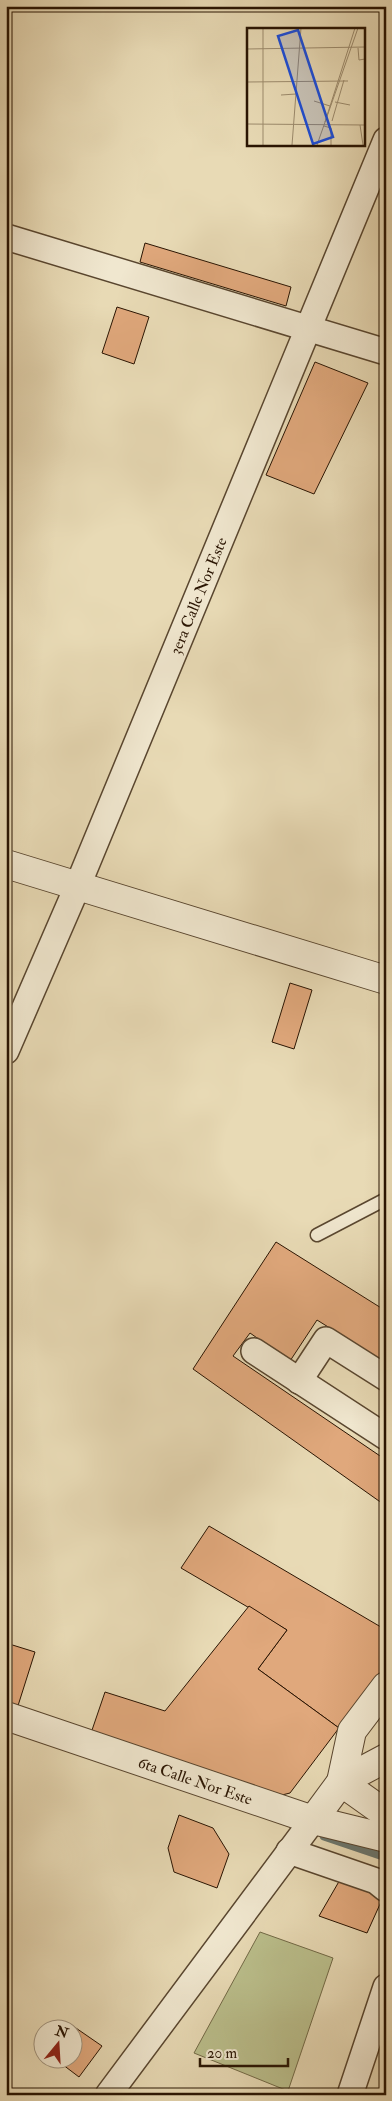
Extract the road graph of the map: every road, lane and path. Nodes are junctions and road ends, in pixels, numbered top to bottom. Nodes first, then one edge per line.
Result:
1 (386, 140) edge
2 (6, 237) edge
3 (307, 328) junction
4 (386, 352) edge
5 (6, 864) edge
6 (78, 885) junction
7 (386, 980) edge
8 (6, 1051) edge
9 (386, 1199) edge
10 (317, 1235) dead end
11 (254, 1351) dead end
12 (386, 1378) edge
13 (299, 1382) junction
14 (386, 1437) edge
15 (386, 1686) edge
16 (6, 1716) edge
17 (386, 1758) edge
18 (341, 1782) junction
19 (386, 1814) edge
20 (313, 1820) junction
21 (386, 1838) edge
22 (289, 1851) junction
23 (386, 1889) edge
24 (386, 1987) edge
25 (108, 2095) edge
26 (350, 2095) edge

1 - 3 street, 3era Calle Nor Este
2 - 3 street
3 - 4 street
3 - 6 street, 3era Calle Nor Este
5 - 6 street
6 - 7 street
6 - 8 street, 3era Calle Nor Este
9 - 10 lane
11 - 13 street
12 - 13 street
13 - 14 street
15 - 18 street
16 - 20 street, 6ta Calle Nor Este
17 - 18 street
18 - 19 street
18 - 20 street
20 - 21 street, 6ta Calle Nor Este
20 - 22 street
22 - 23 street
22 - 25 street
24 - 26 street

